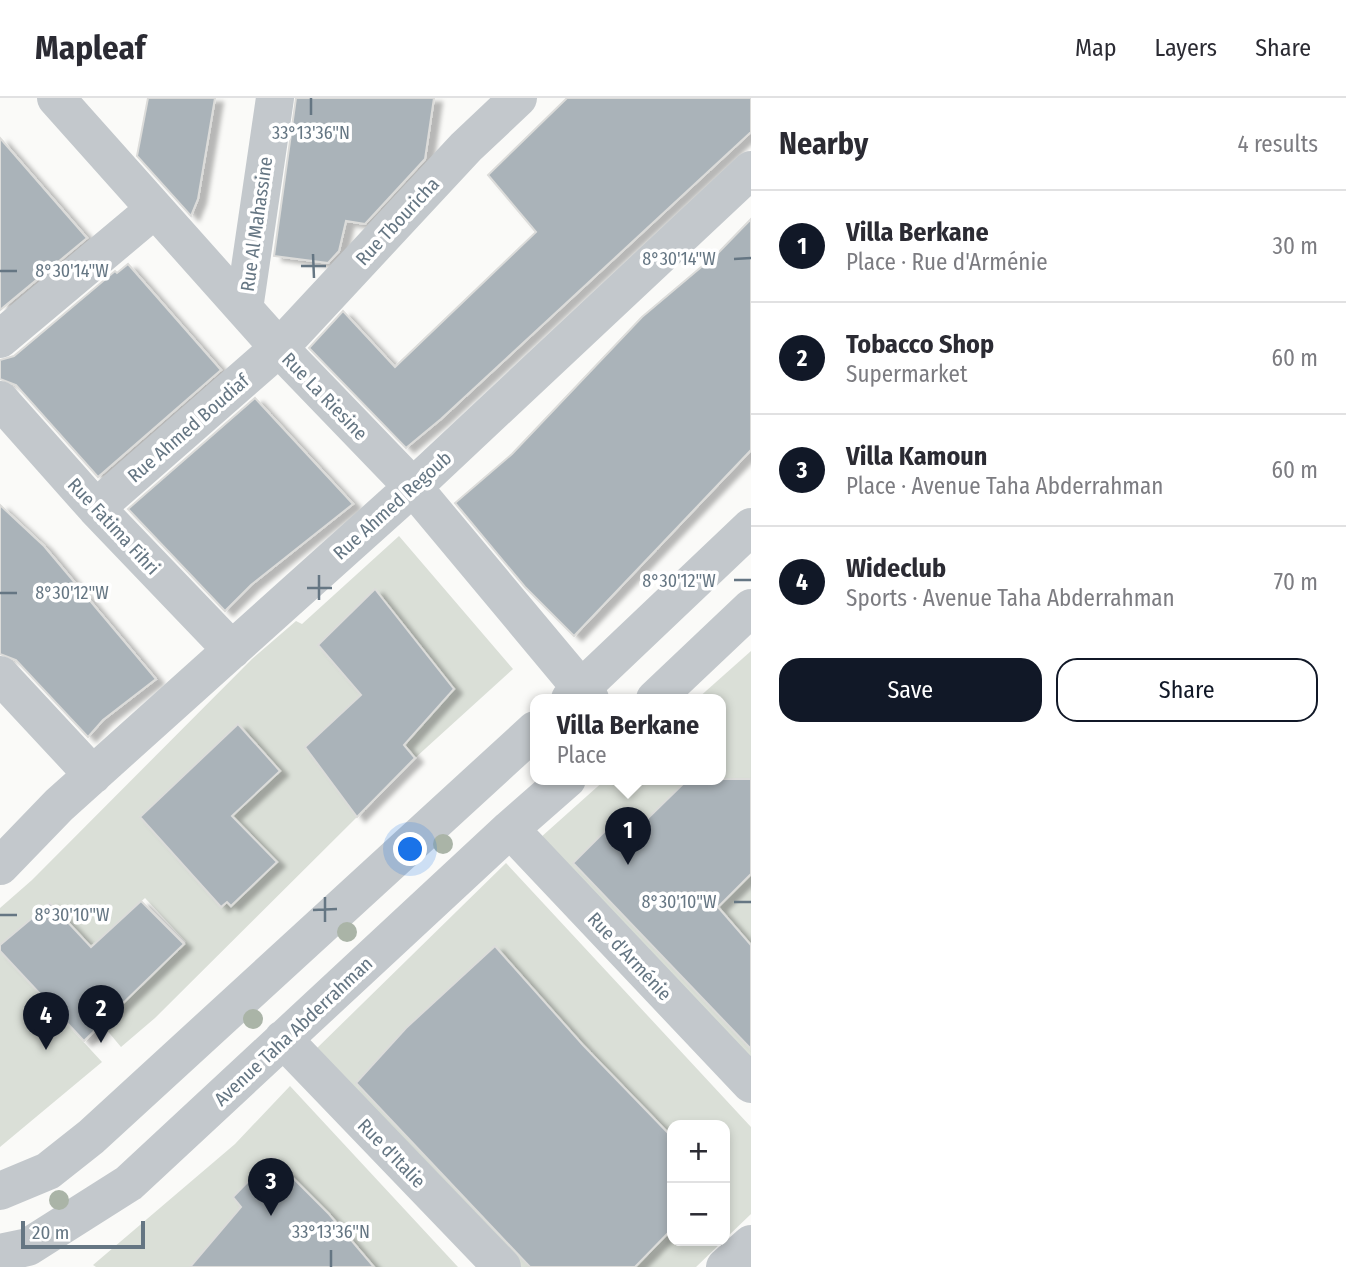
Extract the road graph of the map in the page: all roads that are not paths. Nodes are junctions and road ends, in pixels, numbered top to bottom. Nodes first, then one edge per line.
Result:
1 (56, 98) edge
2 (275, 98) edge
3 (472, 98) edge
4 (518, 98) edge
5 (84, 112) edge
6 (466, 147) junction
7 (751, 170) edge
8 (155, 209) junction
9 (244, 309) junction
10 (0, 339) edge
11 (279, 348) junction
12 (0, 400) edge
13 (413, 487) junction
14 (96, 508) junction
15 (751, 527) edge
16 (751, 608) edge
17 (232, 650) junction
18 (0, 675) edge
19 (579, 694) edge
20 (581, 694) edge
21 (660, 694) edge
22 (530, 735) edge
23 (93, 775) junction
24 (560, 785) edge
25 (510, 828) junction
26 (0, 866) edge
27 (283, 1039) junction
28 (751, 1084) edge
29 (2, 1191) edge
30 (751, 1244) edge
31 (25, 1256) edge
32 (502, 1267) edge
33 (725, 1267) edge

1 - 5 street, Rue La Riesine
2 - 9 street, Rue Al Mahassine
3 - 6 street
4 - 6 street, Rue Tbouricha
5 - 8 street, Rue La Riesine
6 - 11 street, Rue Tbouricha
7 - 13 street, Rue Ahmed Regoub
8 - 9 street, Rue La Riesine
8 - 10 street
9 - 11 street, Rue La Riesine
11 - 13 street, Rue La Riesine
11 - 14 street, Rue Ahmed Boudiaf
12 - 14 street, Rue Fatima Fihri
13 - 17 street, Rue Ahmed Regoub
13 - 19 street, Rue La Riesine
14 - 17 street, Rue Fatima Fihri
15 - 20 street
16 - 21 street
17 - 23 street, Rue Ahmed Regoub
18 - 23 street
22 - 29 street
23 - 26 street, Rue Ahmed Regoub
24 - 25 street, Avenue Taha Abderrahman
25 - 27 street, Avenue Taha Abderrahman
25 - 28 street, Rue d'Arménie
27 - 31 street, Avenue Taha Abderrahman
27 - 32 street, Rue d'Italie
29 - 31 street
30 - 33 street

